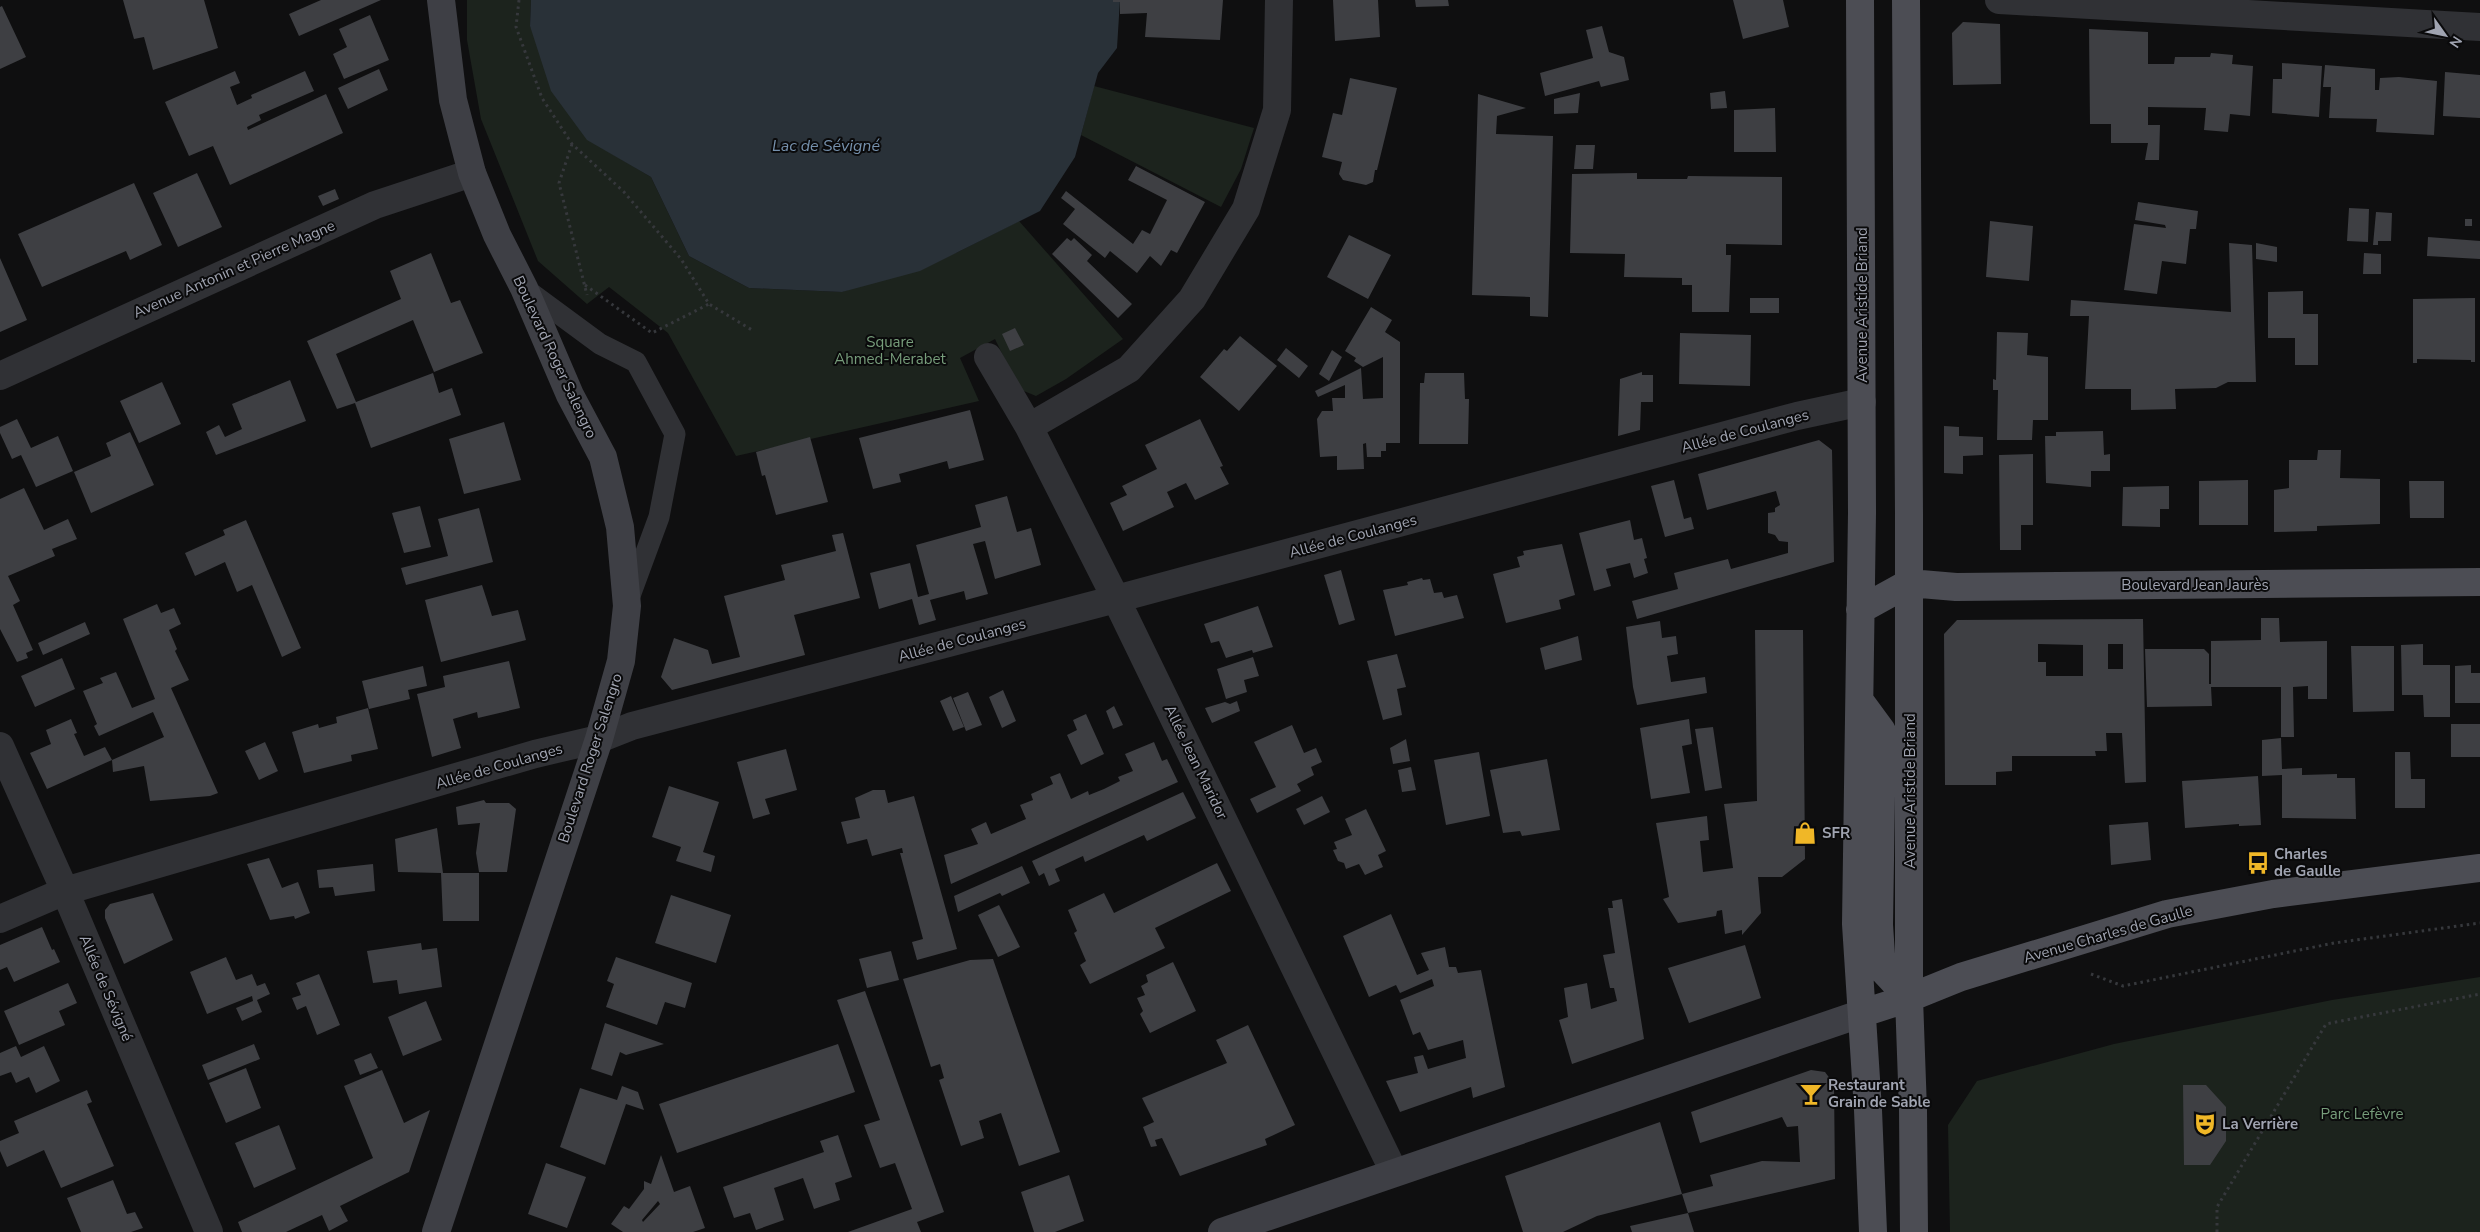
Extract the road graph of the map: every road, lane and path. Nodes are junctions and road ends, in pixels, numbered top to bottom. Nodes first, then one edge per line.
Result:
1 (441, 0) edge
2 (519, 0) edge
3 (1279, 0) edge
4 (1860, 0) edge
5 (1906, 0) edge
6 (1999, 0) edge
7 (2438, 12) edge
8 (2480, 27) edge
9 (572, 144) junction
10 (472, 173) junction
11 (585, 284) junction
12 (524, 288) junction
13 (709, 304) junction
14 (752, 330) dead end
15 (600, 344) junction
16 (988, 357) dead end
17 (0, 376) edge
18 (1862, 402) junction
19 (1029, 427) junction
20 (2480, 582) edge
21 (1909, 583) junction
22 (1116, 599) junction
23 (627, 606) junction
24 (1860, 610) junction
25 (1860, 701) junction
26 (599, 739) junction
27 (0, 746) edge
28 (2480, 868) edge
29 (65, 891) junction
30 (0, 919) edge
31 (2480, 923) edge
32 (2064, 947) junction
33 (2480, 994) edge
34 (1909, 998) junction
35 (1863, 1013) junction
36 (1394, 1172) junction
37 (1248, 1227) edge
38 (209, 1232) edge
39 (436, 1232) edge
40 (1222, 1232) edge
41 (1874, 1232) edge
42 (1914, 1232) edge
43 (2217, 1232) edge

1 - 10 main road, Boulevard Roger Salengro
2 - 9 path
3 - 19 street
4 - 18 main road, Avenue Aristide Briand
5 - 21 main road, Avenue Aristide Briand
6 - 7 street
7 - 8 street
9 - 11 path
9 - 13 path
10 - 12 main road, Boulevard Roger Salengro
10 - 17 street, Avenue Antonin et Pierre Magne
11 - 13 path
11 - 15 path
12 - 15 lane
12 - 23 main road, Boulevard Roger Salengro
13 - 14 path
15 - 23 lane
16 - 19 street, Allée Jean Maridor
18 - 22 street, Allée de Coulanges
18 - 24 main road, Avenue Aristide Briand
19 - 22 street, Allée Jean Maridor
20 - 21 main road, Boulevard Jean Jaurès
21 - 24 main road
21 - 34 main road, Avenue Aristide Briand
22 - 26 street, Allée de Coulanges
22 - 36 street, Allée Jean Maridor
23 - 26 main road, Boulevard Roger Salengro
24 - 25 main road, Avenue Aristide Briand
25 - 34 main road
25 - 35 main road, Avenue Aristide Briand
26 - 29 street, Allée de Coulanges
26 - 39 main road, Boulevard Roger Salengro
27 - 29 street, Allée de Sévigné
28 - 32 main road, Avenue Charles de Gaulle
29 - 30 street, Allée de Coulanges
29 - 38 street, Allée de Sévigné
31 - 32 path
32 - 34 main road, Avenue Charles de Gaulle
33 - 43 path
34 - 35 main road, Avenue Charles de Gaulle
34 - 42 main road, Avenue Aristide Briand
35 - 36 main road
35 - 41 main road, Avenue Aristide Briand
36 - 37 main road
37 - 40 main road

